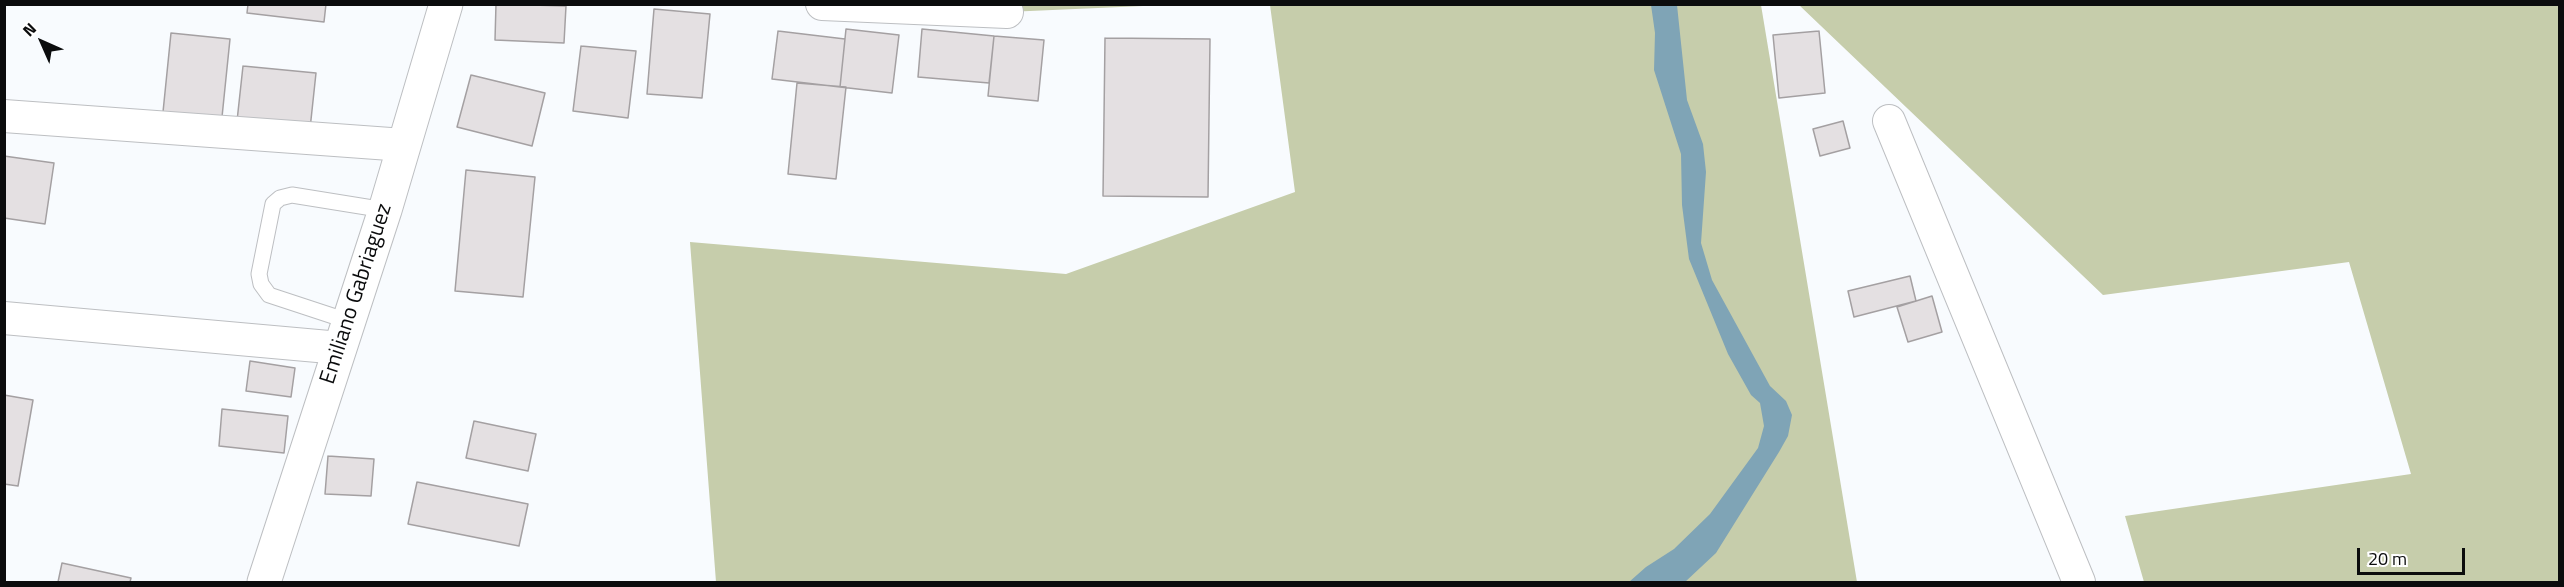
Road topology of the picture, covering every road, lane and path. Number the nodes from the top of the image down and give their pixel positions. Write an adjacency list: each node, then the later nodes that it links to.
1 (446, 4): 6 (main road, Emiliano Gabriaguez)
2 (822, 4): 3 (street)
3 (1007, 12)
4 (4, 117): 6 (street)
5 (1889, 121): 11 (street)
6 (404, 145): 7 (main road, Emiliano Gabriaguez)
7 (385, 210): 9 (main road, Emiliano Gabriaguez); 9 (lane)
8 (4, 318): 9 (street)
9 (344, 334): 10 (main road, Emiliano Gabriaguez)
10 (264, 582)
11 (2079, 582)

